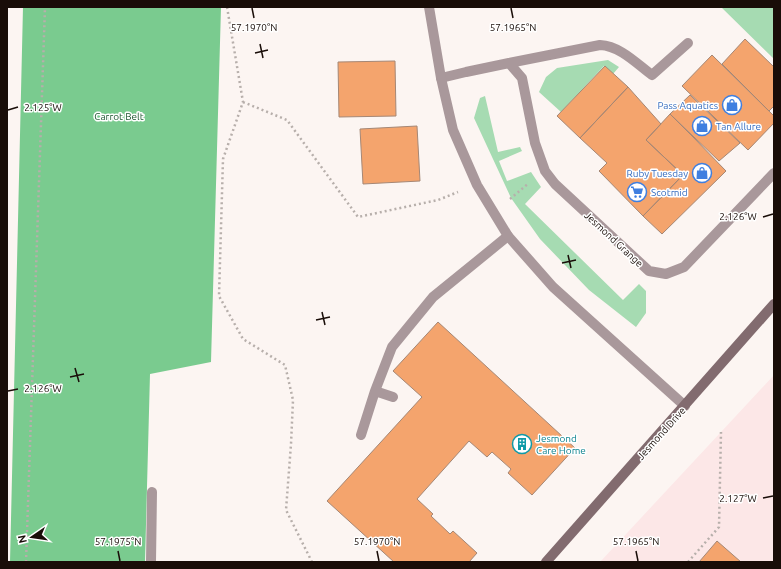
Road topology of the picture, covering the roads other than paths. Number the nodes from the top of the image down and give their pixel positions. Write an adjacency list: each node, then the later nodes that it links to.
1 (430, 7): 4 (street)
2 (688, 43): 3 (street)
3 (508, 63): 4 (street); 5 (street, Jesmond Grange)
4 (441, 78): 6 (street)
5 (774, 173)
6 (508, 236): 8 (street); 10 (street)
7 (774, 304): 10 (street, Jesmond Drive)
8 (375, 391): 9 (street); 11 (street)
9 (393, 397)
10 (686, 406): 14 (street, Jesmond Drive)
11 (361, 435)
12 (152, 492): 13 (street)
13 (151, 562)
14 (546, 562)

